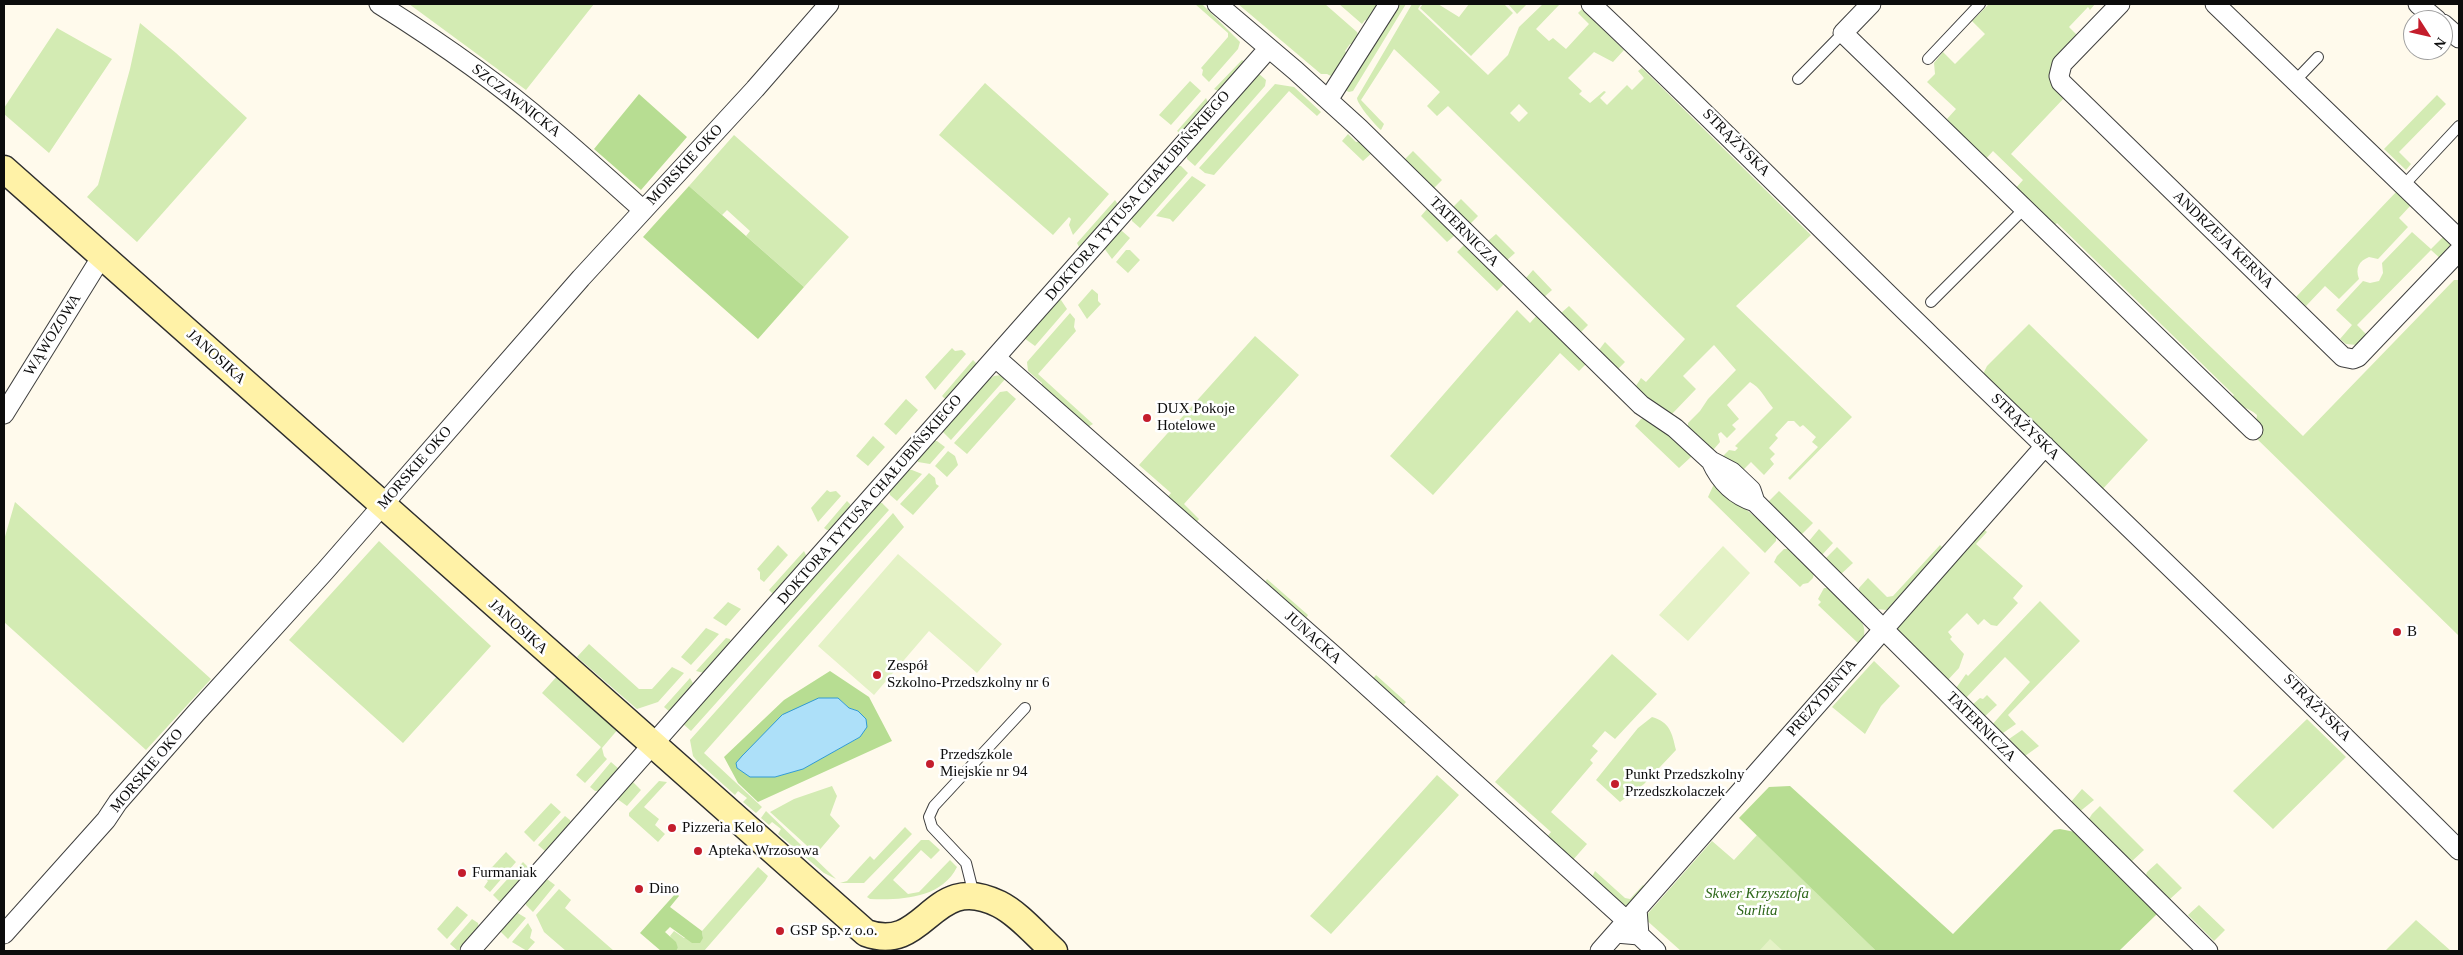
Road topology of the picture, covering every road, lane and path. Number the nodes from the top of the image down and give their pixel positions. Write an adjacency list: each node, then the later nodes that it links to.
1 (379, 4): 21 (street, SZCZAWNICKA)
2 (829, 4): 21 (street, MORSKIE OKO)
3 (1217, 4): 11 (street, TATERNICZA)
4 (1389, 4): 16 (street)
5 (1591, 4): 29 (street, STRĄŻYSKA)
6 (1871, 4): 10 (street)
7 (1980, 4): 13 (lane)
8 (2120, 4): 23 (street, ANDRZEJA KERNA)
9 (2215, 4): 15 (street)
10 (1844, 33): 14 (lane); 20 (street)
11 (1269, 48): 16 (street, TATERNICZA); 26 (street, DOKTORA TYTUSA CHAŁUBIŃSKIEGO)
12 (2318, 57): 15 (lane)
13 (1928, 59)
14 (1798, 79)
15 (2296, 80): 19 (street)
16 (1328, 100): 31 (street, TATERNICZA)
17 (2459, 126): 19 (lane)
18 (4, 169): 24 (street, JANOSIKA)
19 (2404, 185): 22 (street)
20 (2025, 208): 25 (lane); 28 (street)
21 (643, 210): 30 (street, MORSKIE OKO)
22 (2459, 239)
23 (2459, 251)
24 (102, 256): 27 (street, WĄWOZOWA); 30 (street, JANOSIKA)
25 (1931, 302)
26 (996, 358): 33 (street, DOKTORA TYTUSA CHAŁUBIŃSKIEGO); 36 (street, JUNACKA)
27 (4, 414)
28 (2253, 430)
29 (2045, 446): 31 (street, PREZYDENTA); 34 (street, STRĄŻYSKA)
30 (382, 505): 33 (street, JANOSIKA); 37 (street, MORSKIE OKO)
31 (1882, 630): 36 (street, PREZYDENTA); 44 (street, TATERNICZA)
32 (1025, 708): 35 (lane)
33 (653, 746): 39 (street, JANOSIKA); 40 (street, DOKTORA TYTUSA CHAŁUBIŃSKIEGO)
34 (2459, 850)
35 (974, 898): 39 (street, JANOSIKA); 41 (street, JANOSIKA)
36 (1627, 921): 38 (street); 38 (street); 42 (street, PREZYDENTA)
37 (4, 934)
38 (1639, 935): 43 (street)
39 (897, 948)
40 (470, 951)
41 (1054, 951)
42 (1600, 951)
43 (1656, 951)
44 (2208, 951)

